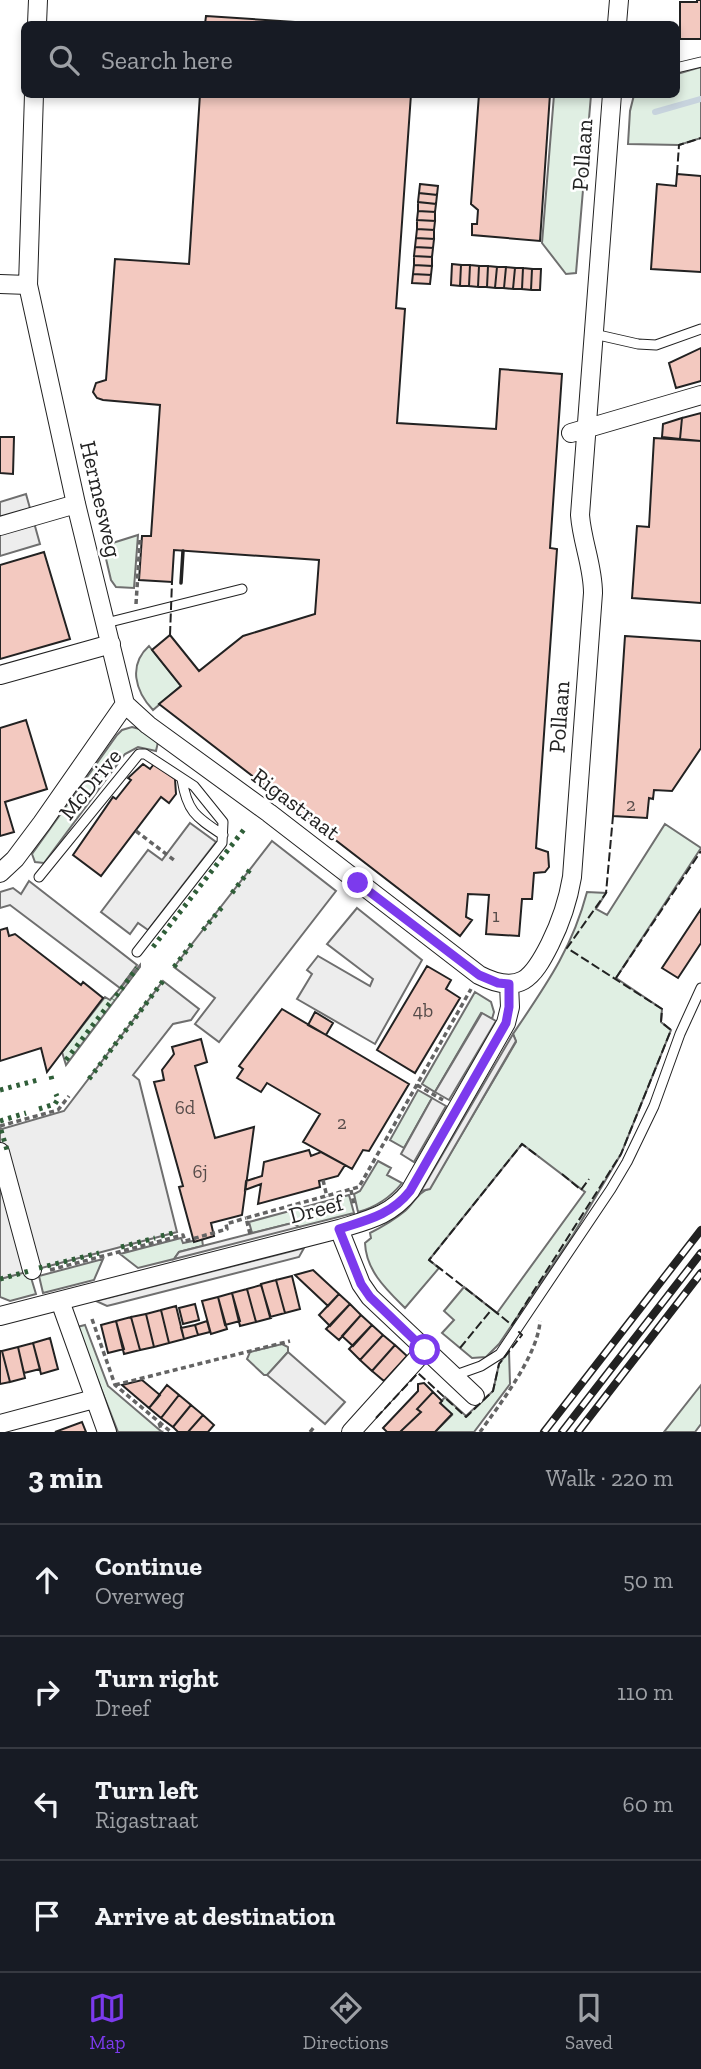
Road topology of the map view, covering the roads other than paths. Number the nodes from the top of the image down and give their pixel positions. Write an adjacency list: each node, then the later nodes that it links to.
1 (37, 0): 3 (street)
2 (619, 0): 4 (street)
3 (37, 21)
4 (617, 21)
5 (701, 62): 6 (lane)
6 (680, 67)
7 (34, 98): 10 (street, Hermesweg)
8 (611, 98): 12 (street, Pollaan)
9 (0, 284): 10 (street)
10 (28, 285): 15 (street, Hermesweg)
11 (701, 329): 12 (lane)
12 (594, 334): 14 (street, Pollaan)
13 (701, 395): 14 (street)
14 (579, 431): 27 (street, Pollaan)
15 (76, 504): 16 (street); 18 (street, Hermesweg)
16 (0, 526)
17 (242, 589): 18 (lane)
18 (106, 623): 19 (street, Hermesweg)
19 (111, 644): 20 (street); 21 (street, Hermesweg)
20 (0, 675)
21 (125, 704): 24 (street); 27 (street, Rigastraat)
22 (182, 779): 23 (lane, McDrive); 23 (lane); 25 (lane, McDrive)
23 (223, 835): 26 (lane)
24 (0, 873)
25 (39, 877)
26 (137, 952)
27 (509, 984): 30 (street, Dreef)
28 (701, 988): 35 (lane)
29 (0, 1152): 31 (street)
30 (339, 1229): 32 (street, Dreef); 34 (street)
31 (39, 1271)
32 (60, 1301): 33 (street, Dreef); 37 (street)
33 (0, 1316)
34 (425, 1350): 35 (street); 40 (street)
35 (453, 1376): 36 (street)
36 (475, 1396)
37 (94, 1399): 38 (street); 39 (street)
38 (0, 1424)
39 (107, 1432)
40 (351, 1432)

